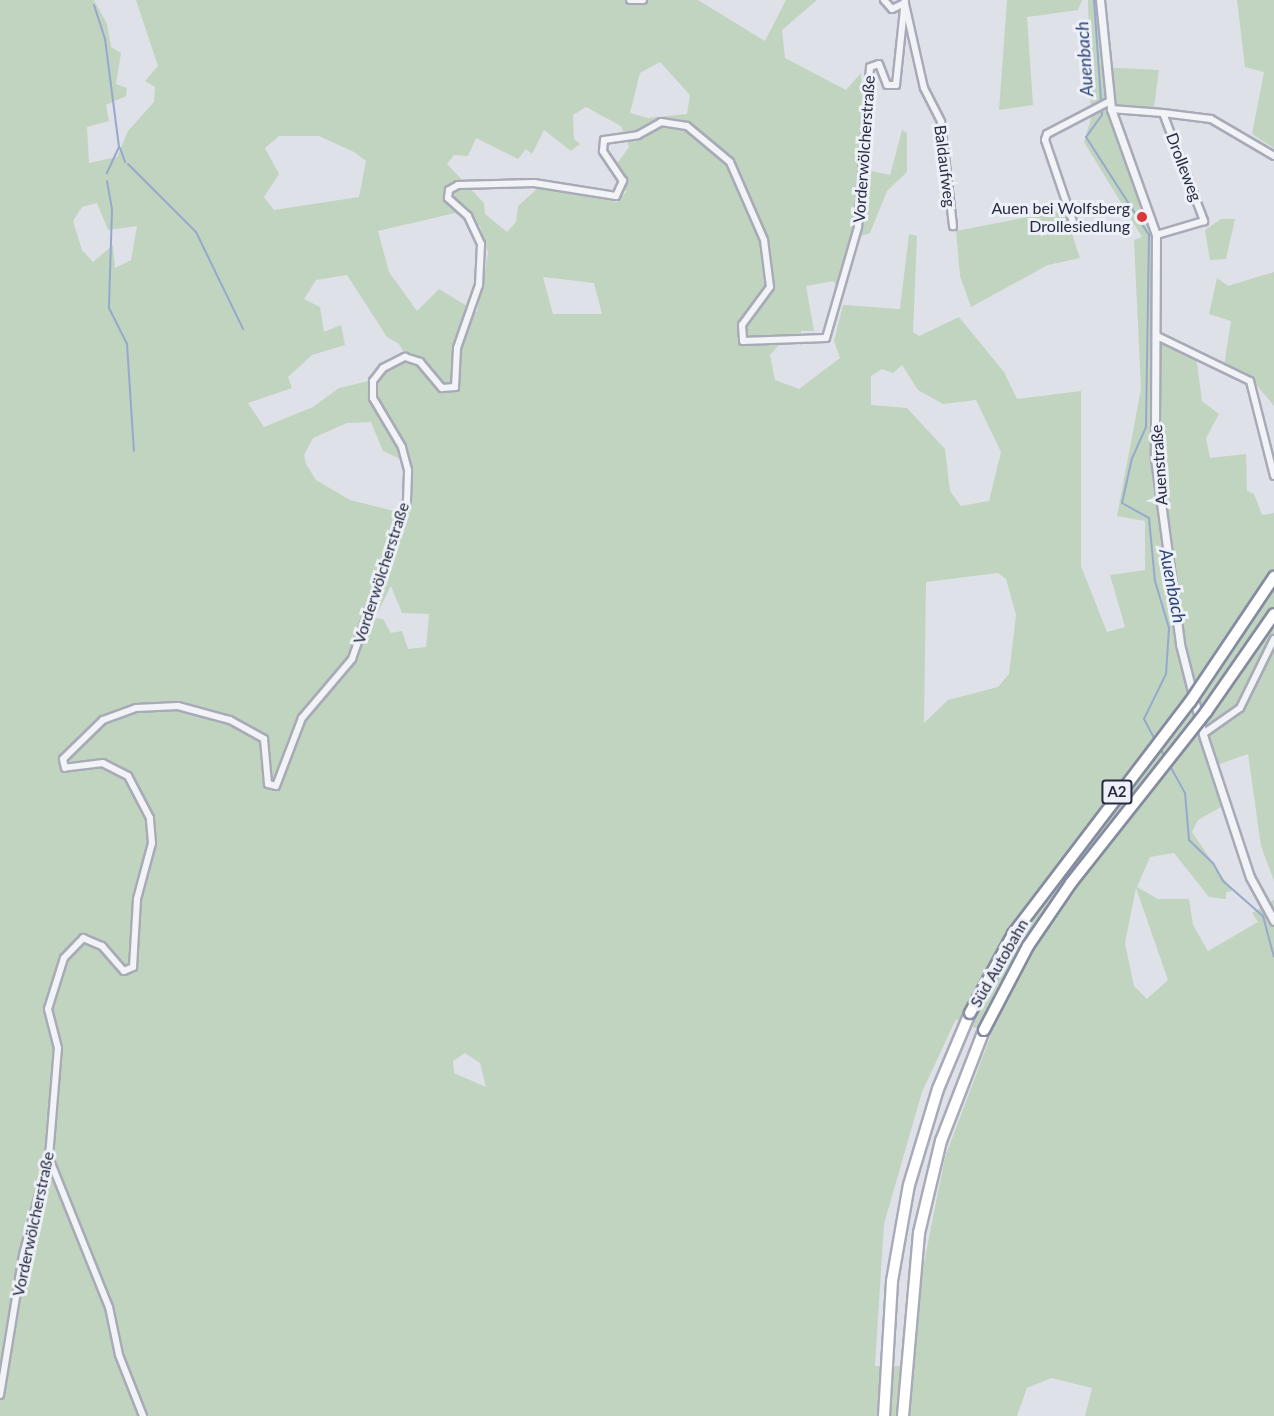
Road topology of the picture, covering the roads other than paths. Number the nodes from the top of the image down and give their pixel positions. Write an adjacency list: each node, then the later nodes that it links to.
1 (630, 0): 2 (street)
2 (642, 0)
3 (884, 0): 5 (street)
4 (1100, 0): 6 (street, Auenstraße)
5 (905, 2): 10 (street, Baldaufweg); 19 (street, Vorderwölcherstraße)
6 (1106, 105): 7 (street, Drolleweg); 9 (street); 11 (street, Auenstraße)
7 (1163, 113): 8 (street); 11 (street, Drolleweg)
8 (1274, 156)
9 (1074, 225)
10 (953, 226)
11 (1156, 235): 12 (street, Auenstraße)
12 (1157, 336): 13 (street); 17 (street, Auenstraße)
13 (1274, 476)
14 (1274, 577): 22 (highway, Süd Autobahn / A2, bridge)
15 (1274, 614): 23 (highway, Süd Autobahn / A2, bridge)
16 (1274, 639): 17 (street)
17 (1203, 734): 18 (street, Auenstraße)
18 (1274, 921)
19 (49, 1157): 20 (street, Vorderwölcherstraße); 21 (street)
20 (0, 1395)
21 (143, 1416)
22 (884, 1416)
23 (903, 1416)

